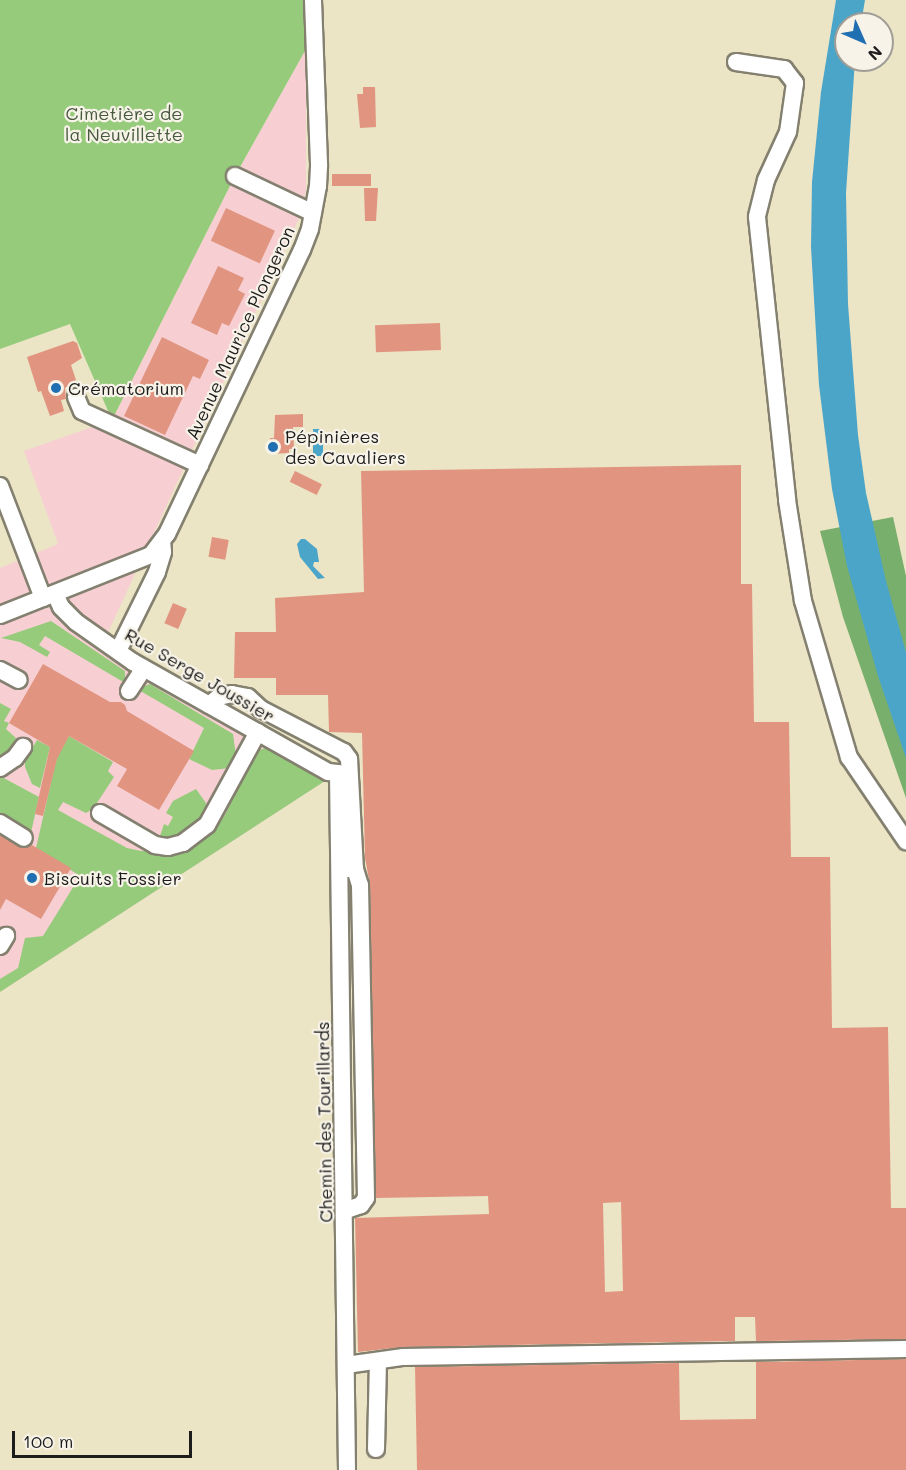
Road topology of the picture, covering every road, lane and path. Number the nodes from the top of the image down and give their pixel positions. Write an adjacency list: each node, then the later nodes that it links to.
1 (313, 0): 4 (street, Avenue Maurice Plongeron)
2 (736, 62): 24 (street)
3 (235, 176): 4 (street)
4 (314, 213): 6 (street, Avenue Maurice Plongeron)
5 (76, 397): 6 (street, Avenue Maurice Plongeron)
6 (200, 465): 8 (street, Avenue Maurice Plongeron)
7 (0, 486): 9 (street, Rue Serge Joussier)
8 (162, 540): 9 (street, Avenue Maurice Plongeron); 11 (street)
9 (49, 596): 10 (street); 11 (street, Rue Serge Joussier)
10 (0, 615)
11 (118, 651): 12 (street, Rue Serge Joussier)
12 (144, 668): 15 (street); 16 (street, Rue Serge Joussier)
13 (0, 670): 14 (street)
14 (19, 680)
15 (129, 691)
16 (209, 705): 17 (street, Rue Serge Joussier); 25 (street)
17 (258, 732): 20 (street, Rue Serge Joussier); 21 (street)
18 (22, 747): 19 (street)
19 (0, 768)
20 (338, 773): 25 (street, Chemin des Tourillards)
21 (100, 813)
22 (0, 823): 23 (street)
23 (24, 838)
24 (906, 842)
25 (347, 869): 28 (street, Chemin des Tourillards)
26 (906, 1349): 27 (street)
27 (378, 1362): 28 (street); 29 (street)
28 (346, 1365): 30 (street, Chemin des Tourillards)
29 (376, 1449)
30 (348, 1470)

